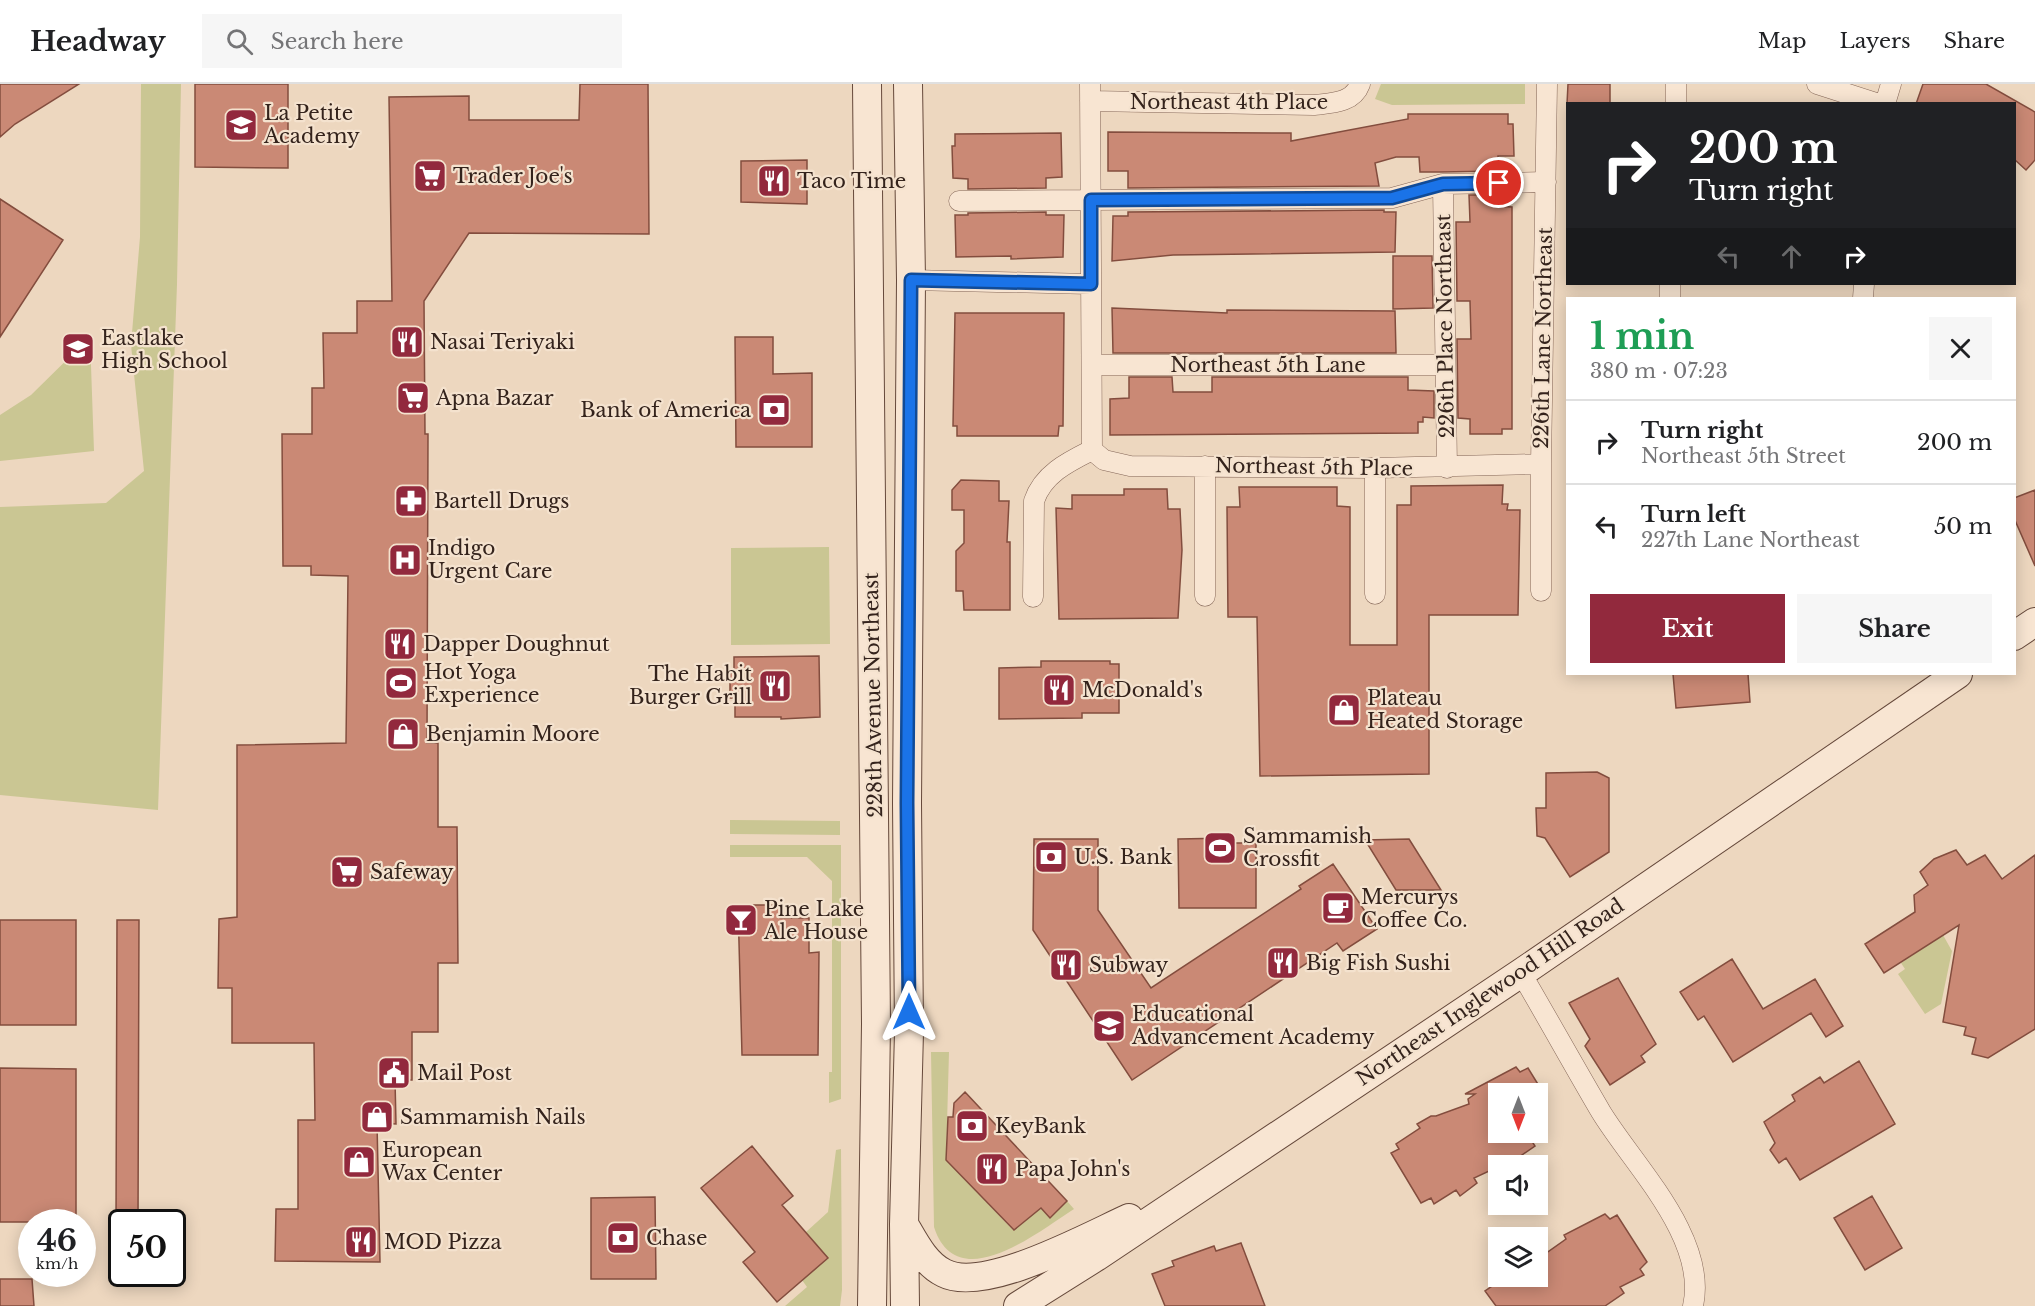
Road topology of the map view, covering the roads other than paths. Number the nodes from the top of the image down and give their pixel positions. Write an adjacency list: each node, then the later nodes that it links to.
1 (867, 84): 18 (main road, 228th Avenue Northeast)
2 (908, 84): 16 (main road, 228th Avenue Northeast)
3 (1360, 84): 8 (street, Northeast 4th Place)
4 (1547, 84): 12 (street, 226th Lane Northeast)
5 (1676, 84): 9 (street)
6 (1817, 84): 10 (street)
7 (1891, 84): 11 (street)
8 (1090, 93): 14 (street)
9 (1676, 102)
10 (1873, 102)
11 (1886, 102)
12 (1546, 182): 13 (street); 23 (street, 226th Lane Northeast)
13 (1443, 184): 14 (street); 20 (street, 226th Place Northeast)
14 (1091, 200): 15 (street); 17 (street)
15 (959, 201)
16 (911, 280): 17 (street); 21 (main road, 228th Avenue Northeast)
17 (1091, 284): 19 (street)
18 (869, 290): 21 (main road); 34 (main road, 228th Avenue Northeast)
19 (1092, 365): 20 (street, Northeast 5th Lane); 22 (street)
20 (1444, 365): 26 (street, 226th Place Northeast)
21 (909, 416): 36 (main road, 228th Avenue Northeast)
22 (1092, 450): 24 (street, Northeast 5th Place); 30 (street)
23 (1541, 464): 26 (street, Northeast 5th Place); 27 (street, 226th Lane Northeast)
24 (1205, 466): 25 (street, Northeast 5th Place); 29 (street)
25 (1375, 468): 26 (street, Northeast 5th Place); 28 (street)
26 (1447, 468)
27 (1541, 591)
28 (1375, 594)
29 (1205, 596)
30 (1033, 597)
31 (2035, 622): 32 (main road)
32 (2016, 635)
33 (1943, 678): 38 (main road, Northeast Inglewood Hill Road)
34 (873, 684): 35 (main road, 228th Avenue Northeast); 36 (main road)
35 (874, 799): 37 (main road); 41 (main road, 228th Avenue Northeast)
36 (907, 803): 37 (main road, 228th Avenue Northeast)
37 (909, 972): 40 (main road, 228th Avenue Northeast)
38 (1521, 973): 39 (main road, Northeast Inglewood Hill Road); 44 (street)
39 (1207, 1182): 40 (main road); 43 (main road, Northeast Inglewood Hill Road)
40 (904, 1224): 42 (main road, 228th Avenue Northeast)
41 (872, 1306)
42 (905, 1306)
43 (1018, 1306)
44 (1693, 1306)

